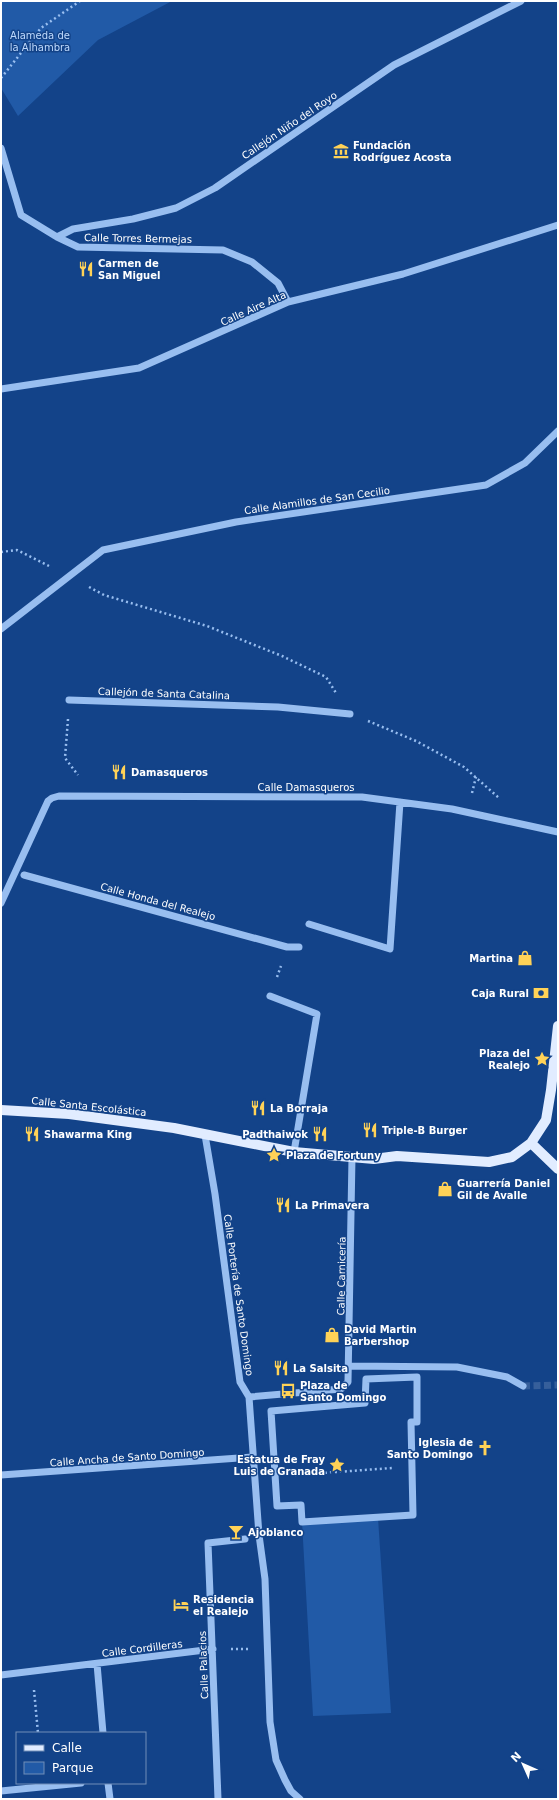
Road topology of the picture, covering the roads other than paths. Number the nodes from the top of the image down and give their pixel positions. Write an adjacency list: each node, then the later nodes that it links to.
1 (521, 1): 4 (street, Callejón Niño del Royo)
2 (1, 148): 4 (street, Calle Torres Bermejas)
3 (558, 225): 5 (street, Calle Aire Alta)
4 (57, 237): 5 (street, Calle Torres Bermejas)
5 (288, 302): 6 (street, Calle Aire Alta)
6 (1, 389)
7 (558, 431): 8 (street, Calle Alamillos de San Cecilio)
8 (1, 629)
9 (69, 700): 10 (street, Callejón de Santa Catalina)
10 (350, 714)
11 (400, 802): 12 (street, Calle Damasqueros); 14 (street, Calle Damasqueros); 15 (street)
12 (558, 832)
13 (24, 875): 16 (street, Calle Honda del Realejo)
14 (1, 903)
15 (309, 924)
16 (299, 947)
17 (270, 996): 22 (street)
18 (558, 1026): 21 (main road)
19 (1, 1110): 20 (main road, Calle Santa Escolástica)
20 (205, 1135): 22 (main road); 27 (street, Calle Portería de Santo Domingo)
21 (531, 1143): 23 (main road); 24 (main road)
22 (294, 1152): 23 (main road)
23 (352, 1157): 25 (street, Calle Carnicería)
24 (558, 1169)
25 (349, 1366): 26 (street); 27 (street)
26 (523, 1386)
27 (249, 1397): 28 (street)
28 (253, 1457): 29 (street, Calle Ancha de Santo Domingo); 41 (street)
29 (1, 1475)
30 (275, 1477): 30 (street)
31 (245, 1539): 32 (street, Calle Palacios)
32 (213, 1649): 33 (street, Calle Cordilleras); 40 (street, Calle Palacios)
33 (97, 1664): 34 (street, Calle Cordilleras); 35 (street)
34 (1, 1675)
35 (103, 1732)
36 (72, 1784): 38 (street)
37 (108, 1784): 39 (street)
38 (1, 1791)
39 (110, 1799)
40 (218, 1799)
41 (300, 1799)

